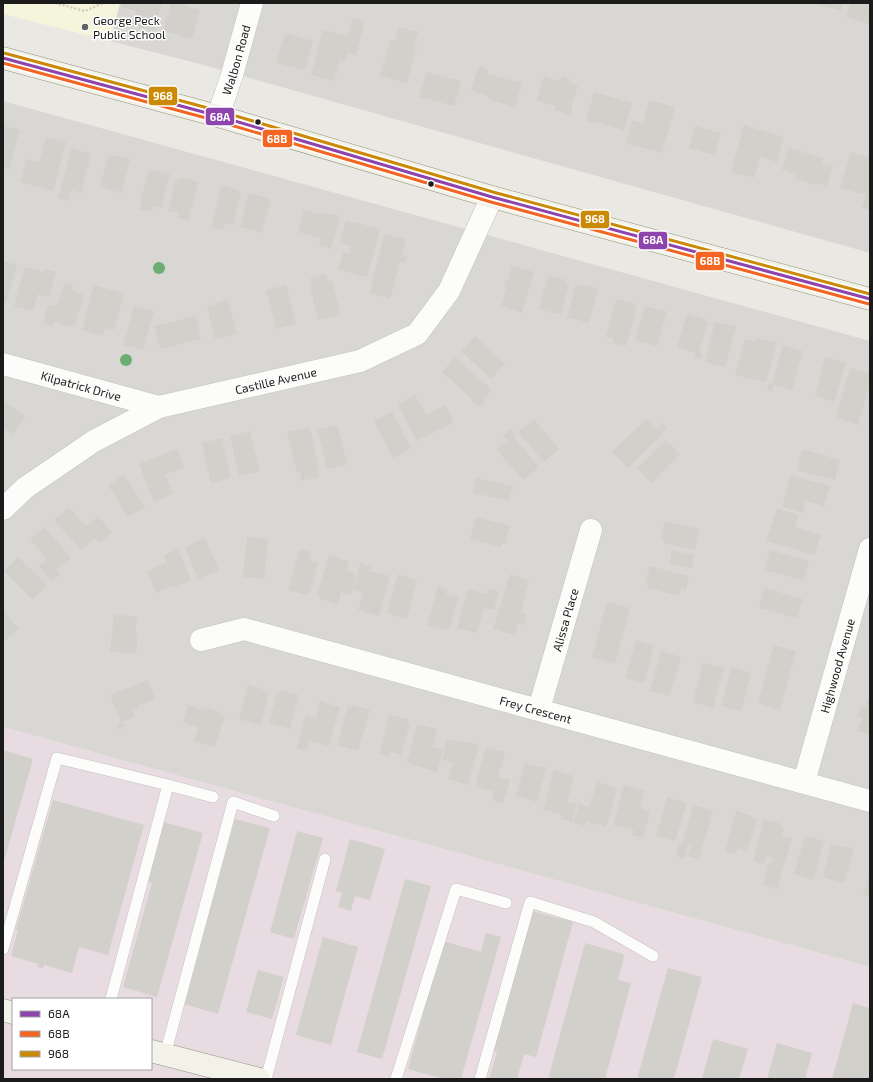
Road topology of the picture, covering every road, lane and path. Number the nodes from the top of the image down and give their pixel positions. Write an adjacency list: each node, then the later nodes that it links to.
1 (55, 3): 2 (path)
2 (103, 3)
3 (252, 3): 5 (street, Walbon Road)
4 (3, 58): 5 (main road)
5 (218, 116): 6 (main road)
6 (492, 196): 7 (main road); 9 (street, Castille Avenue)
7 (870, 299)
8 (3, 364): 9 (street, Kilpatrick Drive)
9 (159, 407): 10 (street, Castille Avenue)
10 (3, 509)
11 (591, 530): 14 (street, Alissa Place)
12 (870, 549): 15 (street, Highwood Avenue)
13 (201, 640): 14 (street, Frey Crescent)
14 (539, 710): 15 (street, Frey Crescent)
15 (804, 782): 18 (street, Frey Crescent)
16 (168, 785): 17 (lane); 22 (lane); 24 (lane)
17 (213, 797)
18 (870, 801)
19 (274, 816): 25 (lane)
20 (325, 859): 27 (lane)
21 (506, 903): 28 (lane)
22 (3, 949)
23 (653, 956): 29 (lane)
24 (111, 998)
25 (158, 1053): 26 (main road)
26 (260, 1079)
27 (266, 1079)
28 (396, 1079)
29 (480, 1079)

